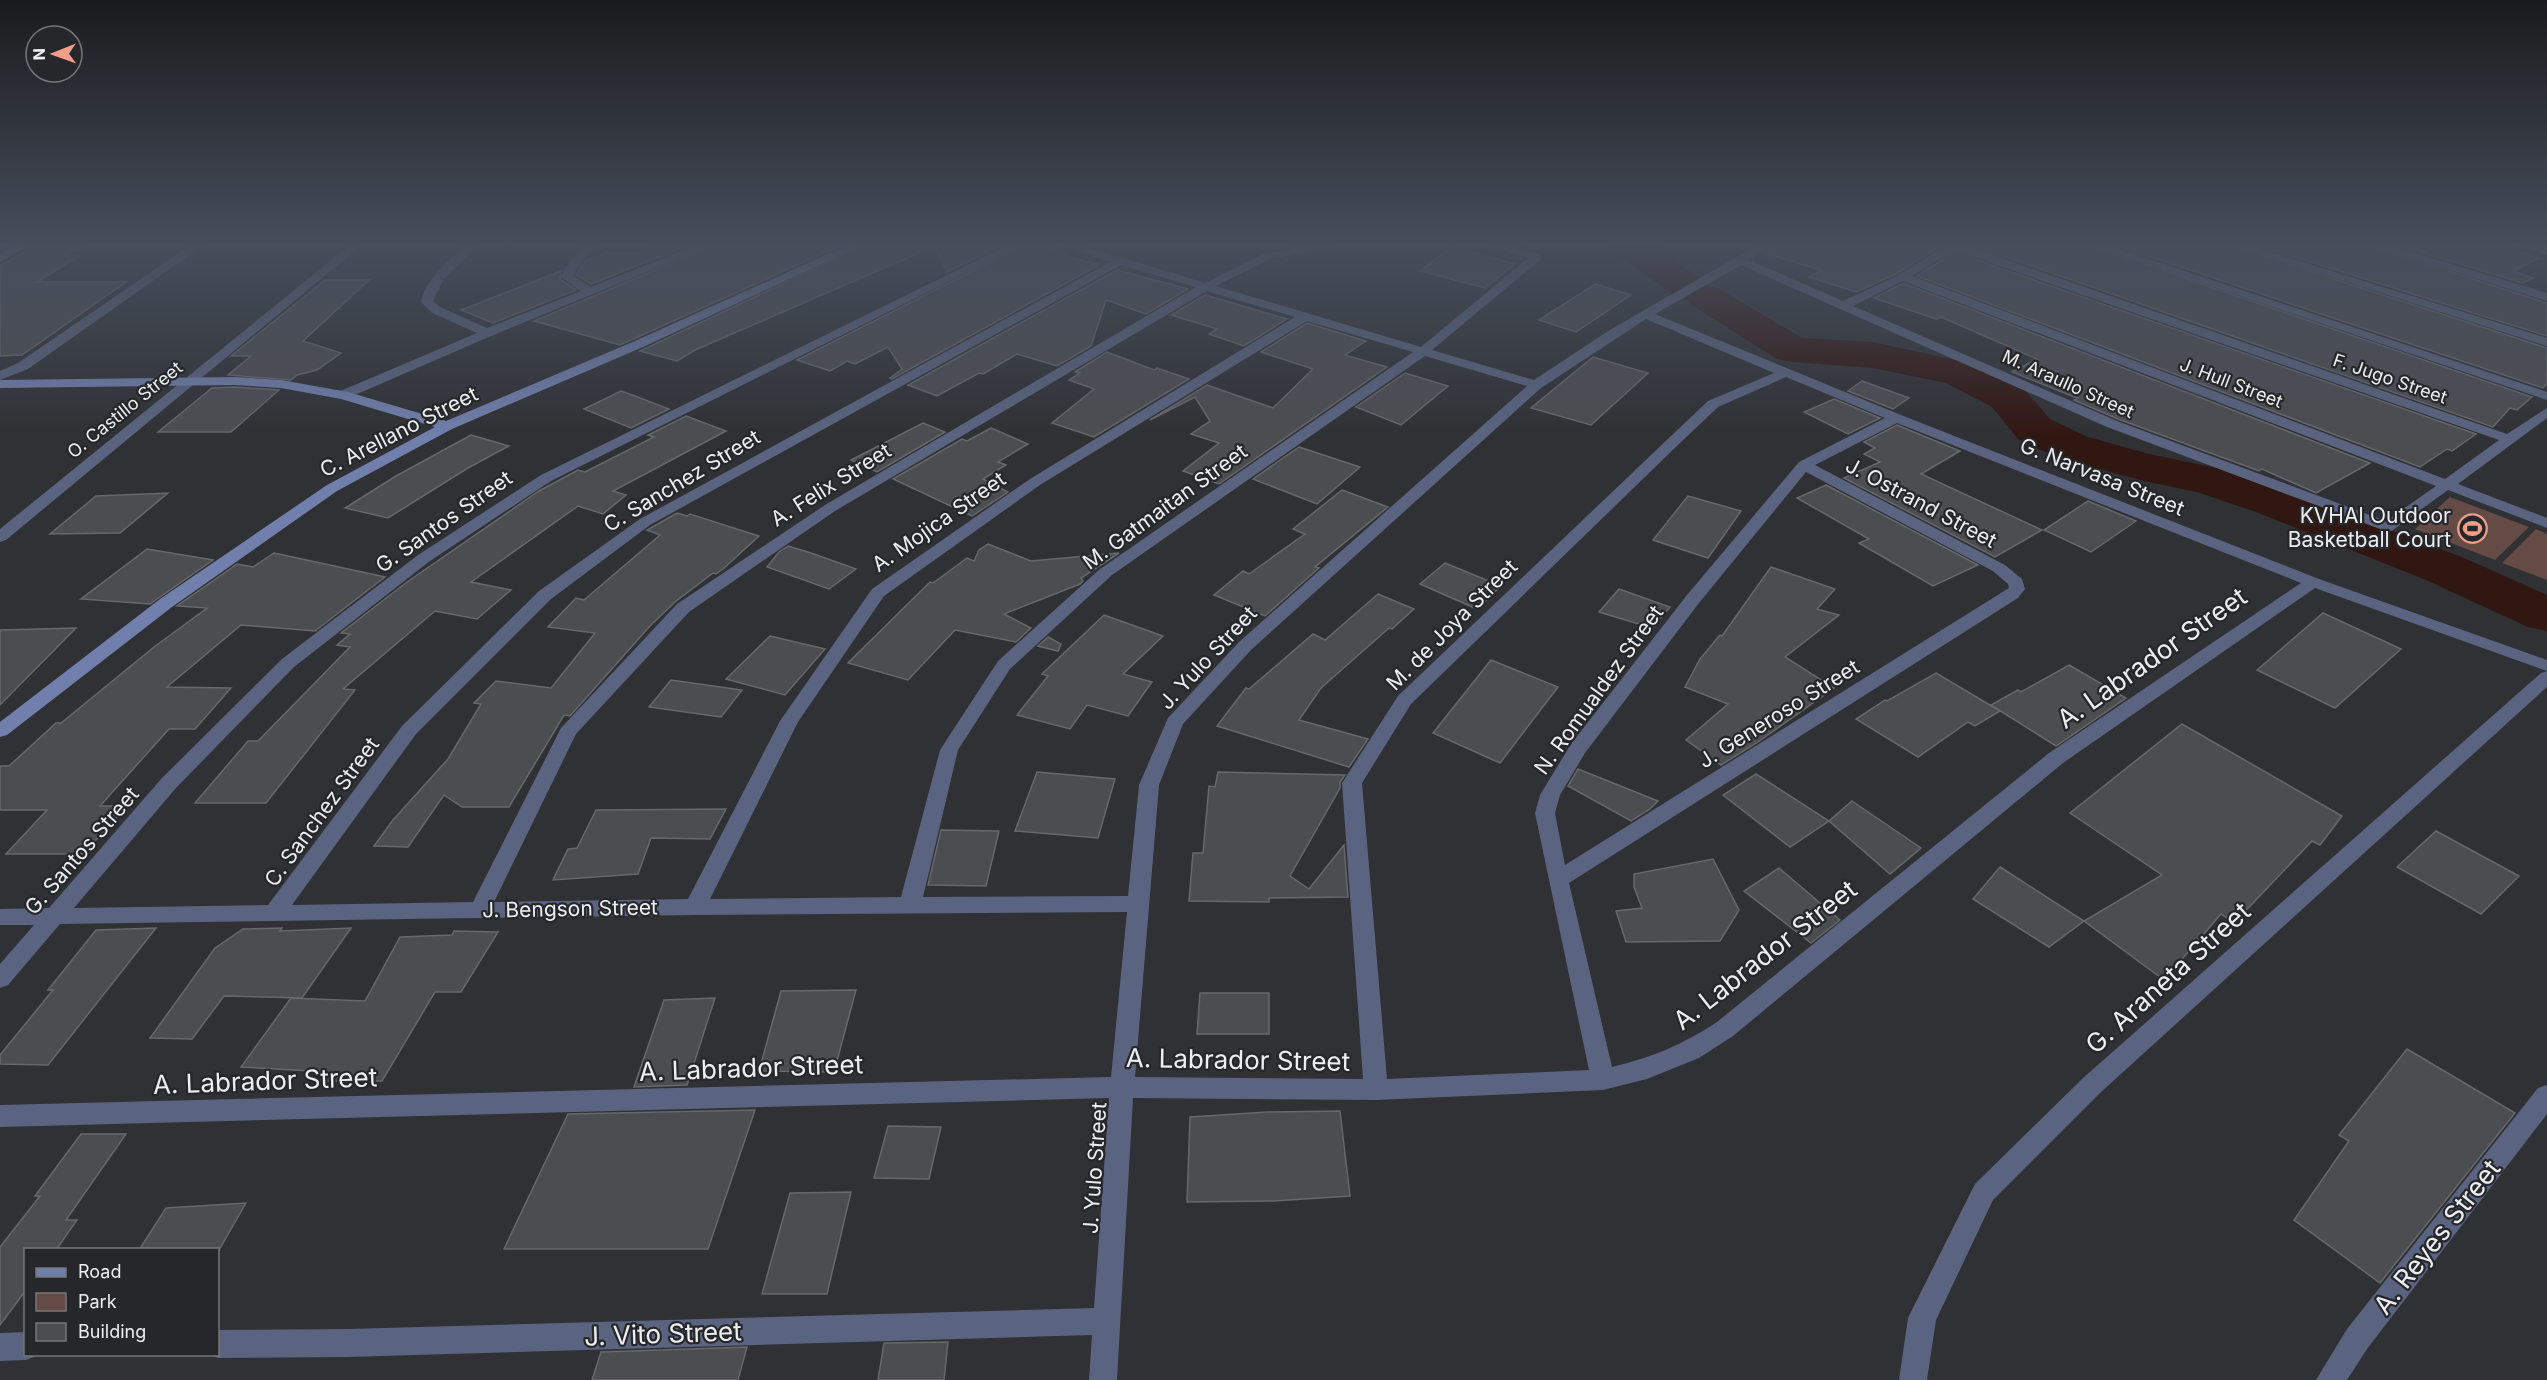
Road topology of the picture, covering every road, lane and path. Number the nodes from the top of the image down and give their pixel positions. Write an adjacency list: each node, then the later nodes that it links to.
1 (107, 308): 23 (street)
2 (278, 308): 24 (street, O. Castillo Street)
3 (434, 308): 19 (street)
4 (549, 308): 19 (street)
5 (718, 308): 31 (street, C. Arellano Street)
6 (889, 308): 48 (street, G. Santos Street)
7 (1033, 308): 47 (street, C. Sanchez Street)
8 (1169, 308): 46 (street, A. Felix Street)
9 (1281, 308): 18 (street)
10 (1475, 308): 21 (street, M. Gatmaitan Street)
11 (1657, 308): 17 (street, J. Yulo Street)
12 (1853, 308): 34 (street, M. Araullo Street)
13 (1987, 308): 34 (street, J. Hull Street)
14 (2136, 308): 32 (street, F. Jugo Street)
15 (2285, 308): 28 (street)
16 (2439, 308): 20 (street)
17 (1646, 315): 22 (street, G. Narvasa Street); 26 (street, J. Yulo Street)
18 (1306, 316): 21 (street); 45 (street, A. Mojica Street)
19 (487, 333): 27 (street)
20 (2547, 342)
21 (1422, 352): 26 (street); 44 (street, M. Gatmaitan Street)
22 (1787, 372): 30 (street, G. Narvasa Street); 53 (street, M. de Joya Street)
23 (0, 376)
24 (188, 382): 25 (street); 27 (street); 36 (street, O. Castillo Street)
25 (0, 384)
26 (1536, 385): 43 (street, J. Yulo Street)
27 (343, 395): 31 (street)
28 (2547, 396)
29 (2547, 412): 32 (street)
30 (1896, 418): 33 (street, N. Romualdez Street); 38 (street, G. Narvasa Street)
31 (447, 426): 41 (street, C. Arellano Street)
32 (2508, 439): 34 (street)
33 (1804, 465): 37 (street, J. Ostrand Street); 42 (street, N. Romualdez Street)
34 (2446, 485): 35 (street, J. Hull Street)
35 (2547, 523)
36 (0, 537)
37 (2016, 582): 42 (street, J. Generoso Street)
38 (2313, 582): 39 (street, G. Narvasa Street); 51 (street, A. Labrador Street)
39 (2547, 666)
40 (2547, 677): 61 (street, G. Araneta Street)
41 (0, 731)
42 (1558, 880): 51 (street, N. Romualdez Street)
43 (1140, 904): 44 (street, J. Bengson Street); 52 (street, J. Yulo Street)
44 (910, 905): 45 (street, J. Bengson Street)
45 (695, 907): 46 (street, J. Bengson Street)
46 (479, 911): 47 (street, J. Bengson Street)
47 (273, 914): 48 (street, J. Bengson Street)
48 (53, 916): 49 (street, J. Bengson Street); 50 (street, G. Santos Street)
49 (0, 917)
50 (0, 979)
51 (1603, 1080): 53 (street, A. Labrador Street)
52 (1122, 1087): 53 (street, A. Labrador Street); 55 (street, A. Labrador Street); 56 (street, J. Yulo Street)
53 (1376, 1090)
54 (2547, 1095): 62 (street, A. Reyes Street)
55 (0, 1116)
56 (1108, 1322): 57 (street, J. Vito Street); 60 (street, J. Yulo Street)
57 (219, 1344)
58 (24, 1346): 59 (street)
59 (0, 1347)
60 (1103, 1380)
61 (1912, 1380)
62 (2330, 1380)

